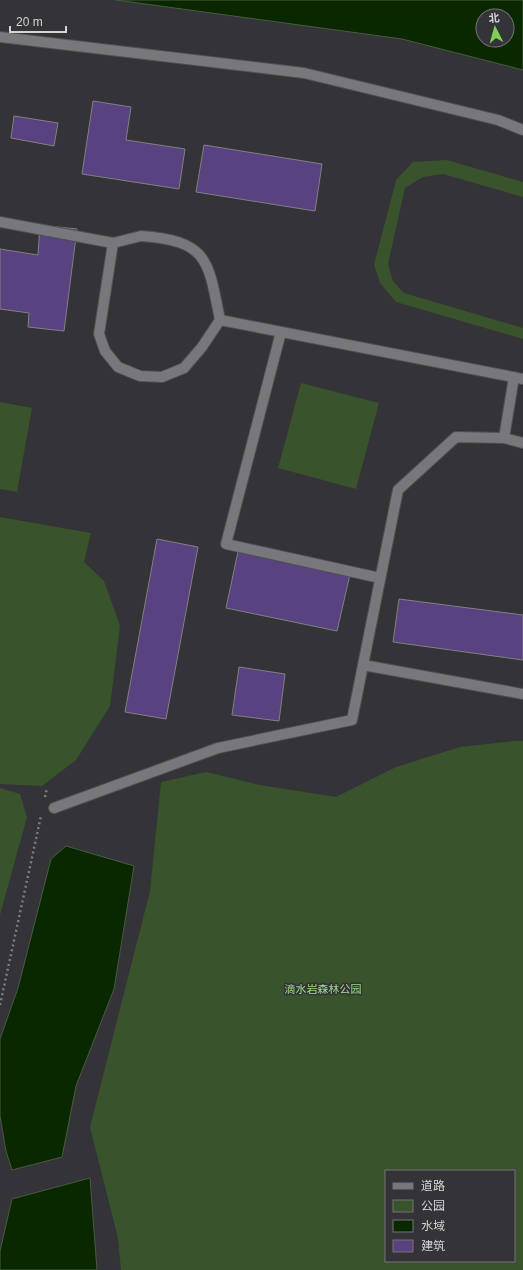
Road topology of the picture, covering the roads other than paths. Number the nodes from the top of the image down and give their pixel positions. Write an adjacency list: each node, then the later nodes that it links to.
1 (0, 37): 2 (street)
2 (523, 130)
3 (0, 222): 4 (street)
4 (113, 243): 5 (street); 5 (street)
5 (220, 320): 6 (street)
6 (281, 332): 7 (street); 10 (street)
7 (518, 378): 8 (street)
8 (504, 438): 9 (street); 10 (street)
9 (523, 444)
10 (380, 578): 11 (street)
11 (363, 665): 12 (street); 13 (street)
12 (523, 694)
13 (54, 808)

